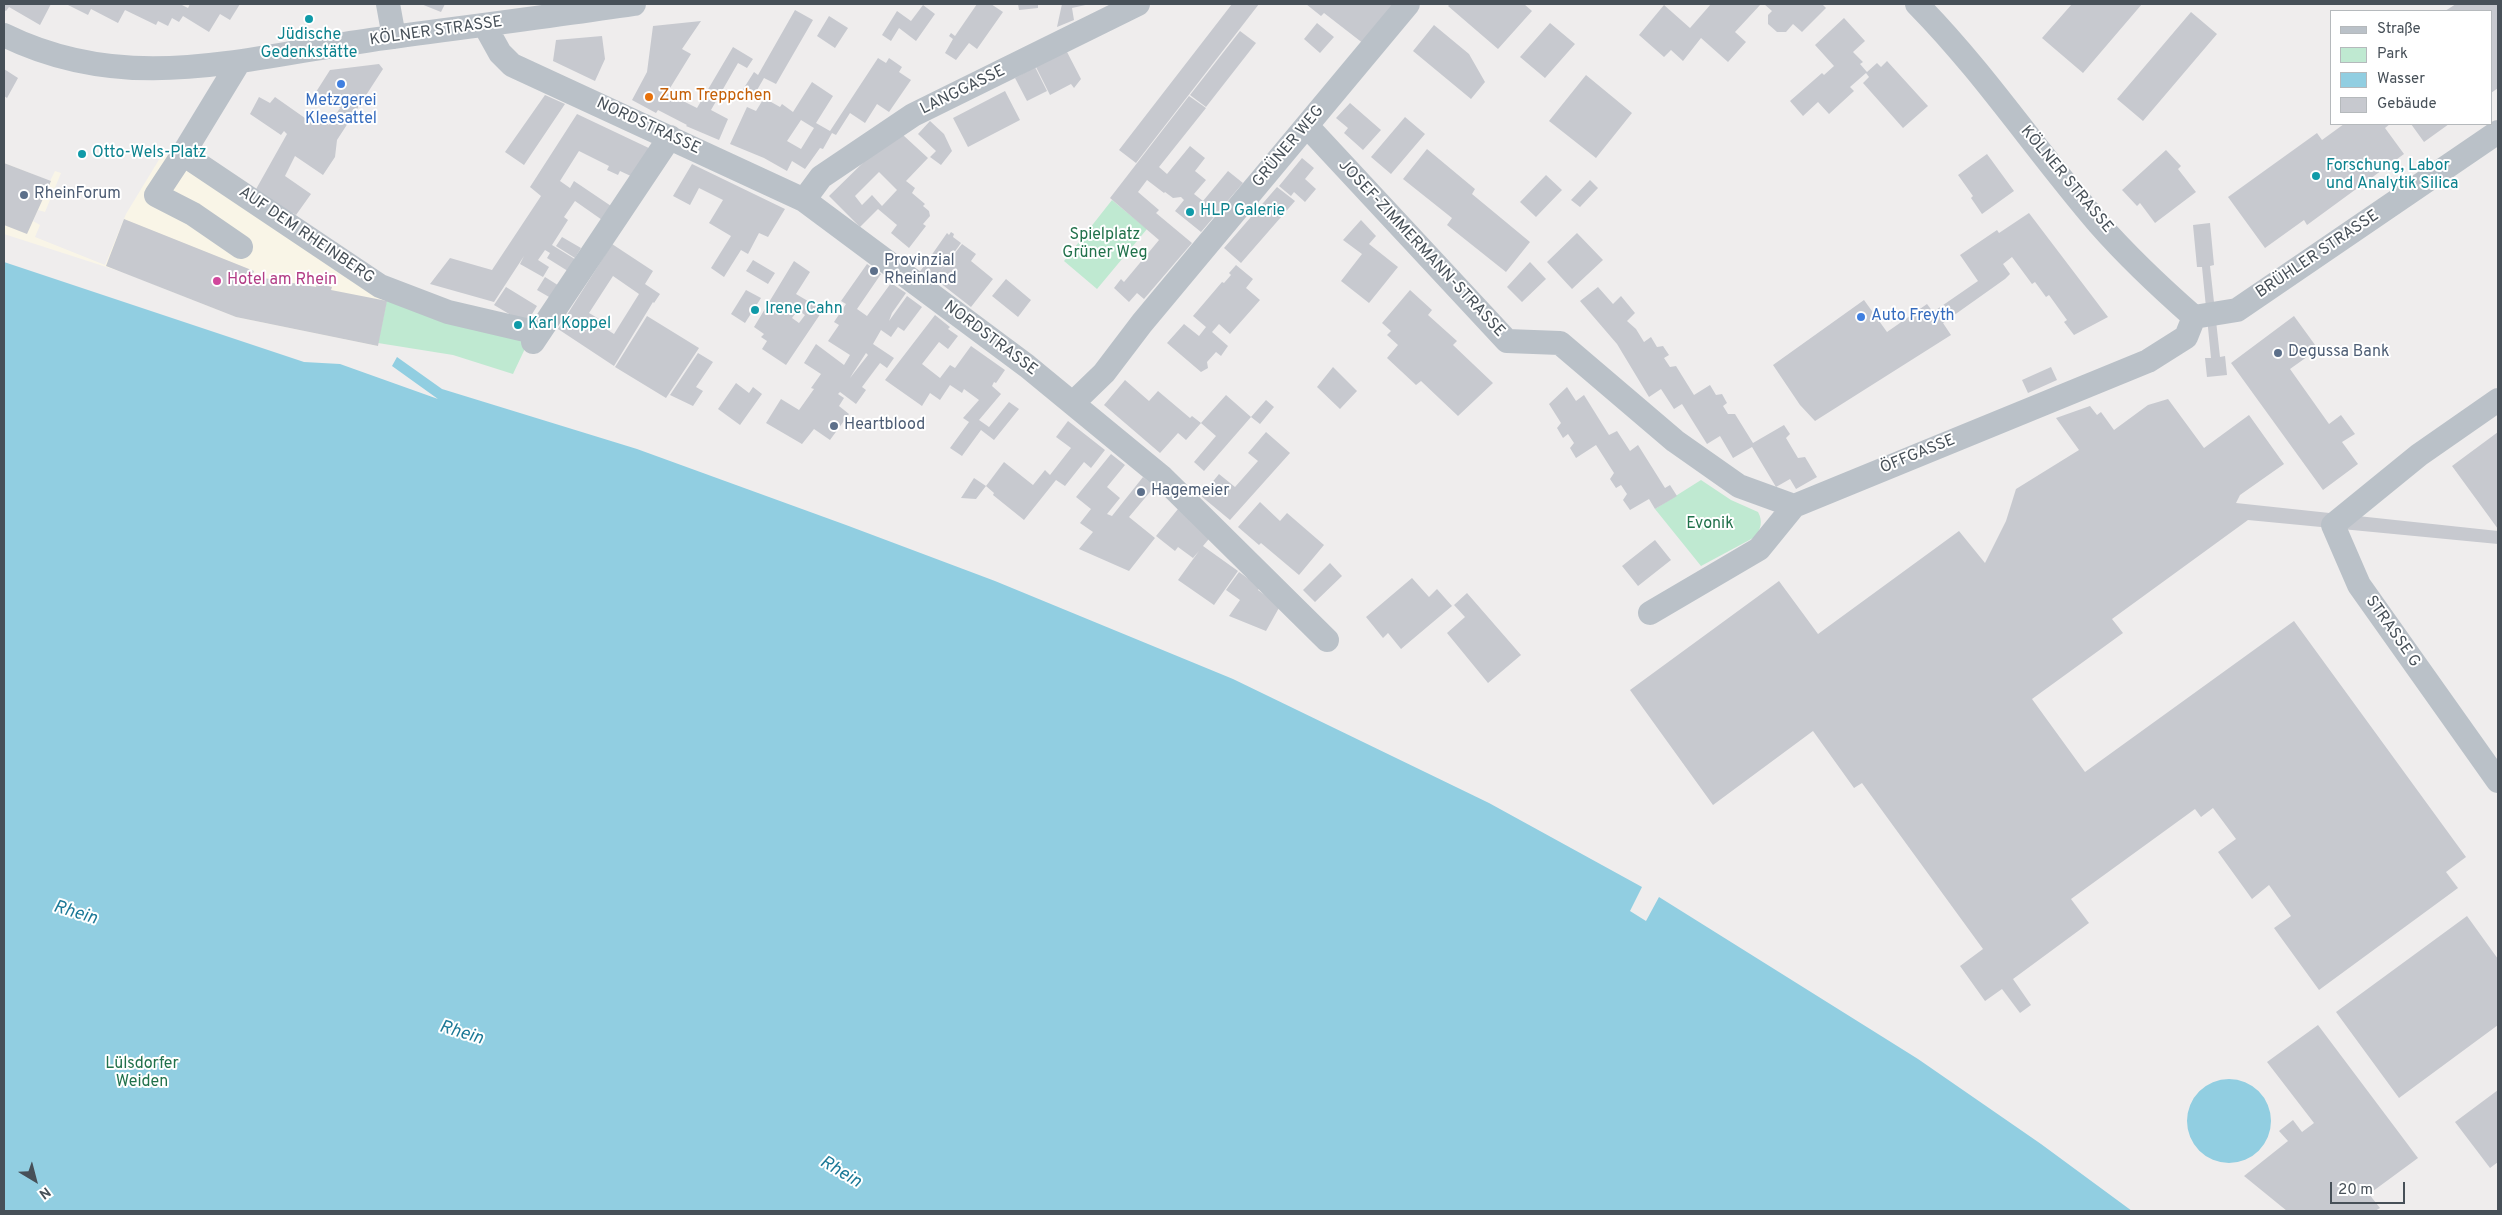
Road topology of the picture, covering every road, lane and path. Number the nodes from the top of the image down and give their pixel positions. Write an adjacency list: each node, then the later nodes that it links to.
1 (388, 4): 8 (street)
2 (634, 4): 6 (street, KÖLNER STRASSE)
3 (1138, 4): 14 (street, LANGGASSE)
4 (1408, 4): 10 (street, GRÜNER WEG)
5 (1917, 4): 16 (street, KÖLNER STRASSE)
6 (485, 26): 8 (street, KÖLNER STRASSE); 12 (street, NORDSTRASSE)
7 (4, 35): 9 (street, KÖLNER STRASSE)
8 (394, 37): 9 (street, KÖLNER STRASSE)
9 (239, 62): 13 (street)
10 (1307, 126): 18 (street, GRÜNER WEG); 19 (street, JOSEF-ZIMMERMANN-STRASSE)
11 (2498, 133): 16 (street, BRÜHLER STRASSE)
12 (670, 137): 13 (street, AUF DEM RHEINBERG); 14 (street, NORDSTRASSE)
13 (183, 154): 15 (street)
14 (804, 200): 18 (street, NORDSTRASSE)
15 (241, 247)
16 (2194, 317): 19 (street, ÖFFGASSE)
17 (2498, 400): 22 (street, STRASSE G)
18 (1073, 403): 21 (street, NORDSTRASSE)
19 (1794, 506): 20 (street, ÖFFGASSE)
20 (1650, 613)
21 (1327, 640)
22 (2498, 781)

